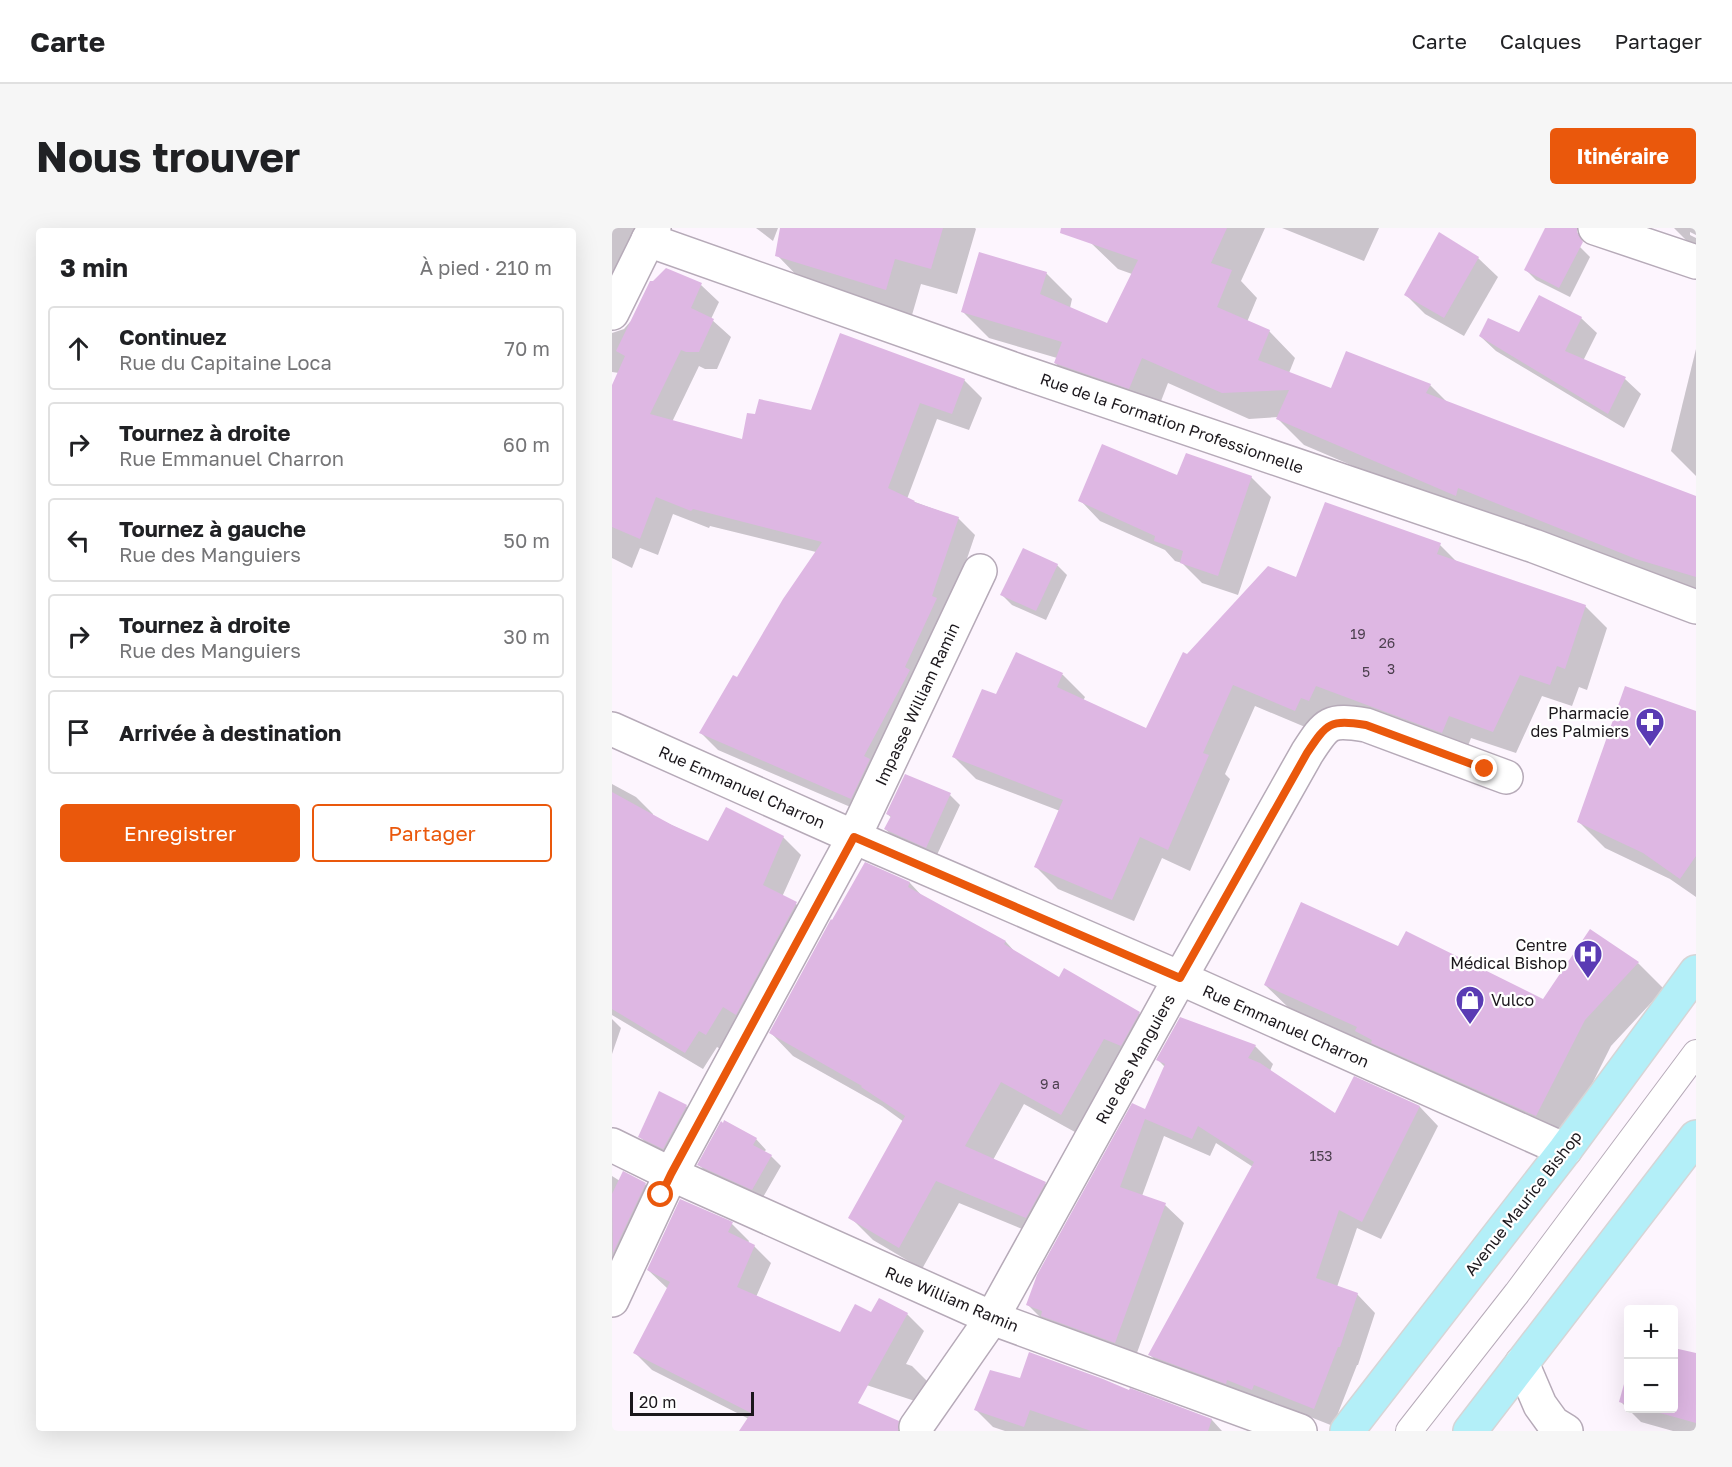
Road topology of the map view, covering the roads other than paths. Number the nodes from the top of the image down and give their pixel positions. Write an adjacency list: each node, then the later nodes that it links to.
1 (1598, 229): 3 (street)
2 (651, 234): 4 (street); 6 (street, Rue de la Formation Professionnelle)
3 (1696, 262)
4 (612, 313)
5 (980, 571): 9 (street, Impasse William Ramin)
6 (1696, 607)
7 (612, 729): 9 (street, Rue Emmanuel Charron)
8 (1506, 777): 11 (street, Rue des Manguiers)
9 (854, 837): 11 (street, Rue Emmanuel Charron); 16 (street, Impasse William Ramin)
10 (1696, 972): 15 (main road, Avenue Maurice Bishop)
11 (1180, 978): 15 (street, Rue Emmanuel Charron); 18 (street, Rue des Manguiers)
12 (1696, 1053): 23 (lane)
13 (1696, 1137): 19 (main road)
14 (612, 1145): 16 (street, Rue William Ramin)
15 (1565, 1150): 22 (main road, Avenue Maurice Bishop)
16 (671, 1174): 17 (street, Impasse William Ramin); 18 (street, Rue William Ramin)
17 (612, 1300)
18 (992, 1318): 20 (street, Rue des Manguiers); 21 (street, Rue William Ramin)
19 (1522, 1363): 24 (main road); 25 (street)
20 (916, 1428)
21 (1300, 1431)
22 (1347, 1431)
23 (1409, 1431)
24 (1470, 1431)
25 (1566, 1431)

